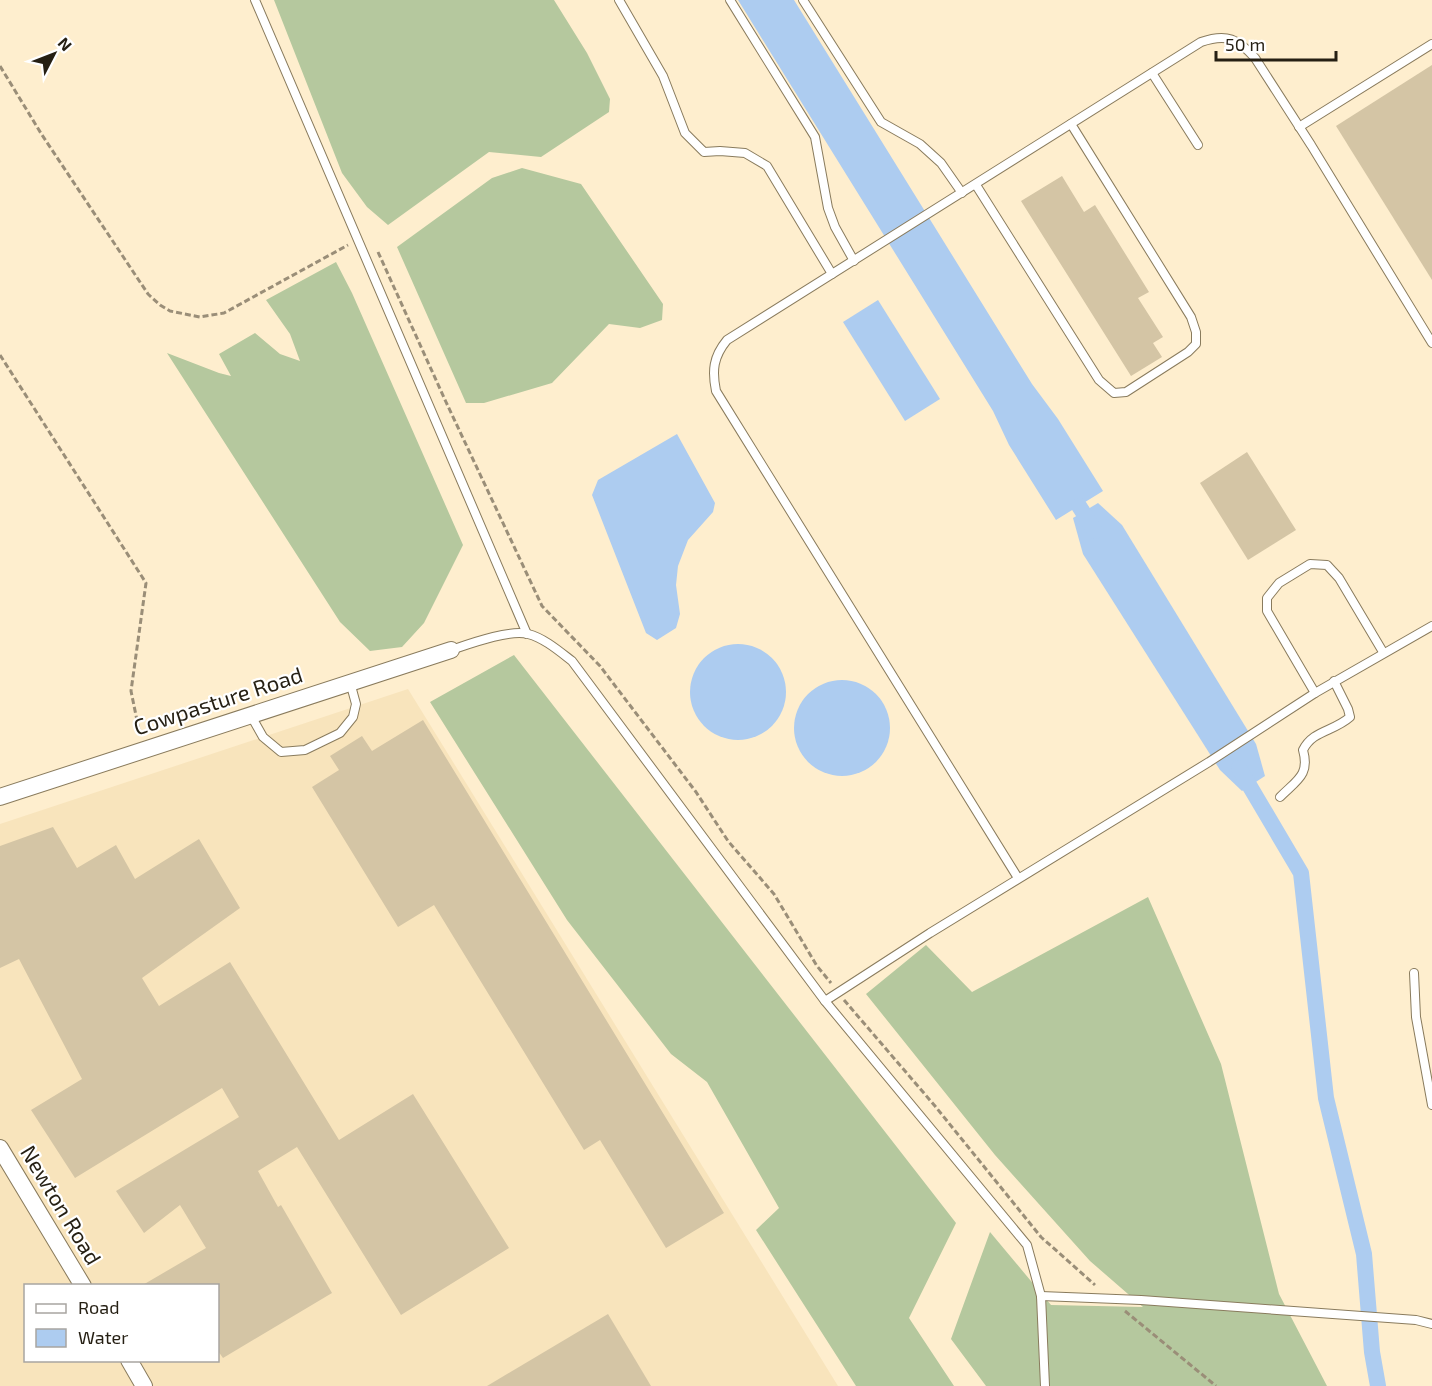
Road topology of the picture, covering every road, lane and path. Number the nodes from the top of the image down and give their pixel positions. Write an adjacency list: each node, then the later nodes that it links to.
1 (255, 0): 13 (lane)
2 (619, 0): 15 (lane)
3 (730, 0): 14 (lane)
4 (803, 0): 12 (lane)
5 (1432, 44): 9 (lane)
6 (0, 66): 13 (path)
7 (1152, 73): 8 (lane); 9 (lane); 10 (lane)
8 (1071, 124): 11 (lane); 11 (lane)
9 (1299, 127): 16 (lane)
10 (1198, 145)
11 (976, 185): 12 (lane)
12 (962, 194): 14 (lane)
13 (359, 241): 19 (lane); 31 (path)
14 (854, 261): 15 (lane)
15 (832, 274): 29 (lane)
16 (1432, 343)
17 (0, 355): 26 (path)
18 (1432, 626): 21 (lane)
19 (527, 634): 20 (lane); 32 (lane)
20 (451, 650): 23 (street, Cowpasture Road)
21 (1383, 652): 22 (lane); 24 (lane)
22 (1334, 681): 24 (lane); 28 (lane)
23 (350, 682): 25 (street, Cowpasture Road); 25 (lane)
24 (1315, 693): 29 (lane)
25 (250, 714): 26 (street, Cowpasture Road)
26 (143, 749): 27 (street, Cowpasture Road)
27 (0, 797)
28 (1280, 797)
29 (1018, 878): 31 (lane)
30 (1414, 973): 33 (lane)
31 (837, 992): 32 (lane); 37 (path)
32 (825, 1001): 36 (lane)
33 (1432, 1105)
34 (0, 1148): 35 (street, Newton Road)
35 (82, 1284)
36 (1041, 1296): 37 (lane); 41 (lane)
37 (1112, 1300): 38 (lane); 42 (path)
38 (1432, 1324)
39 (130, 1362): 40 (street)
40 (144, 1386)
41 (1045, 1386)
42 (1216, 1386)

